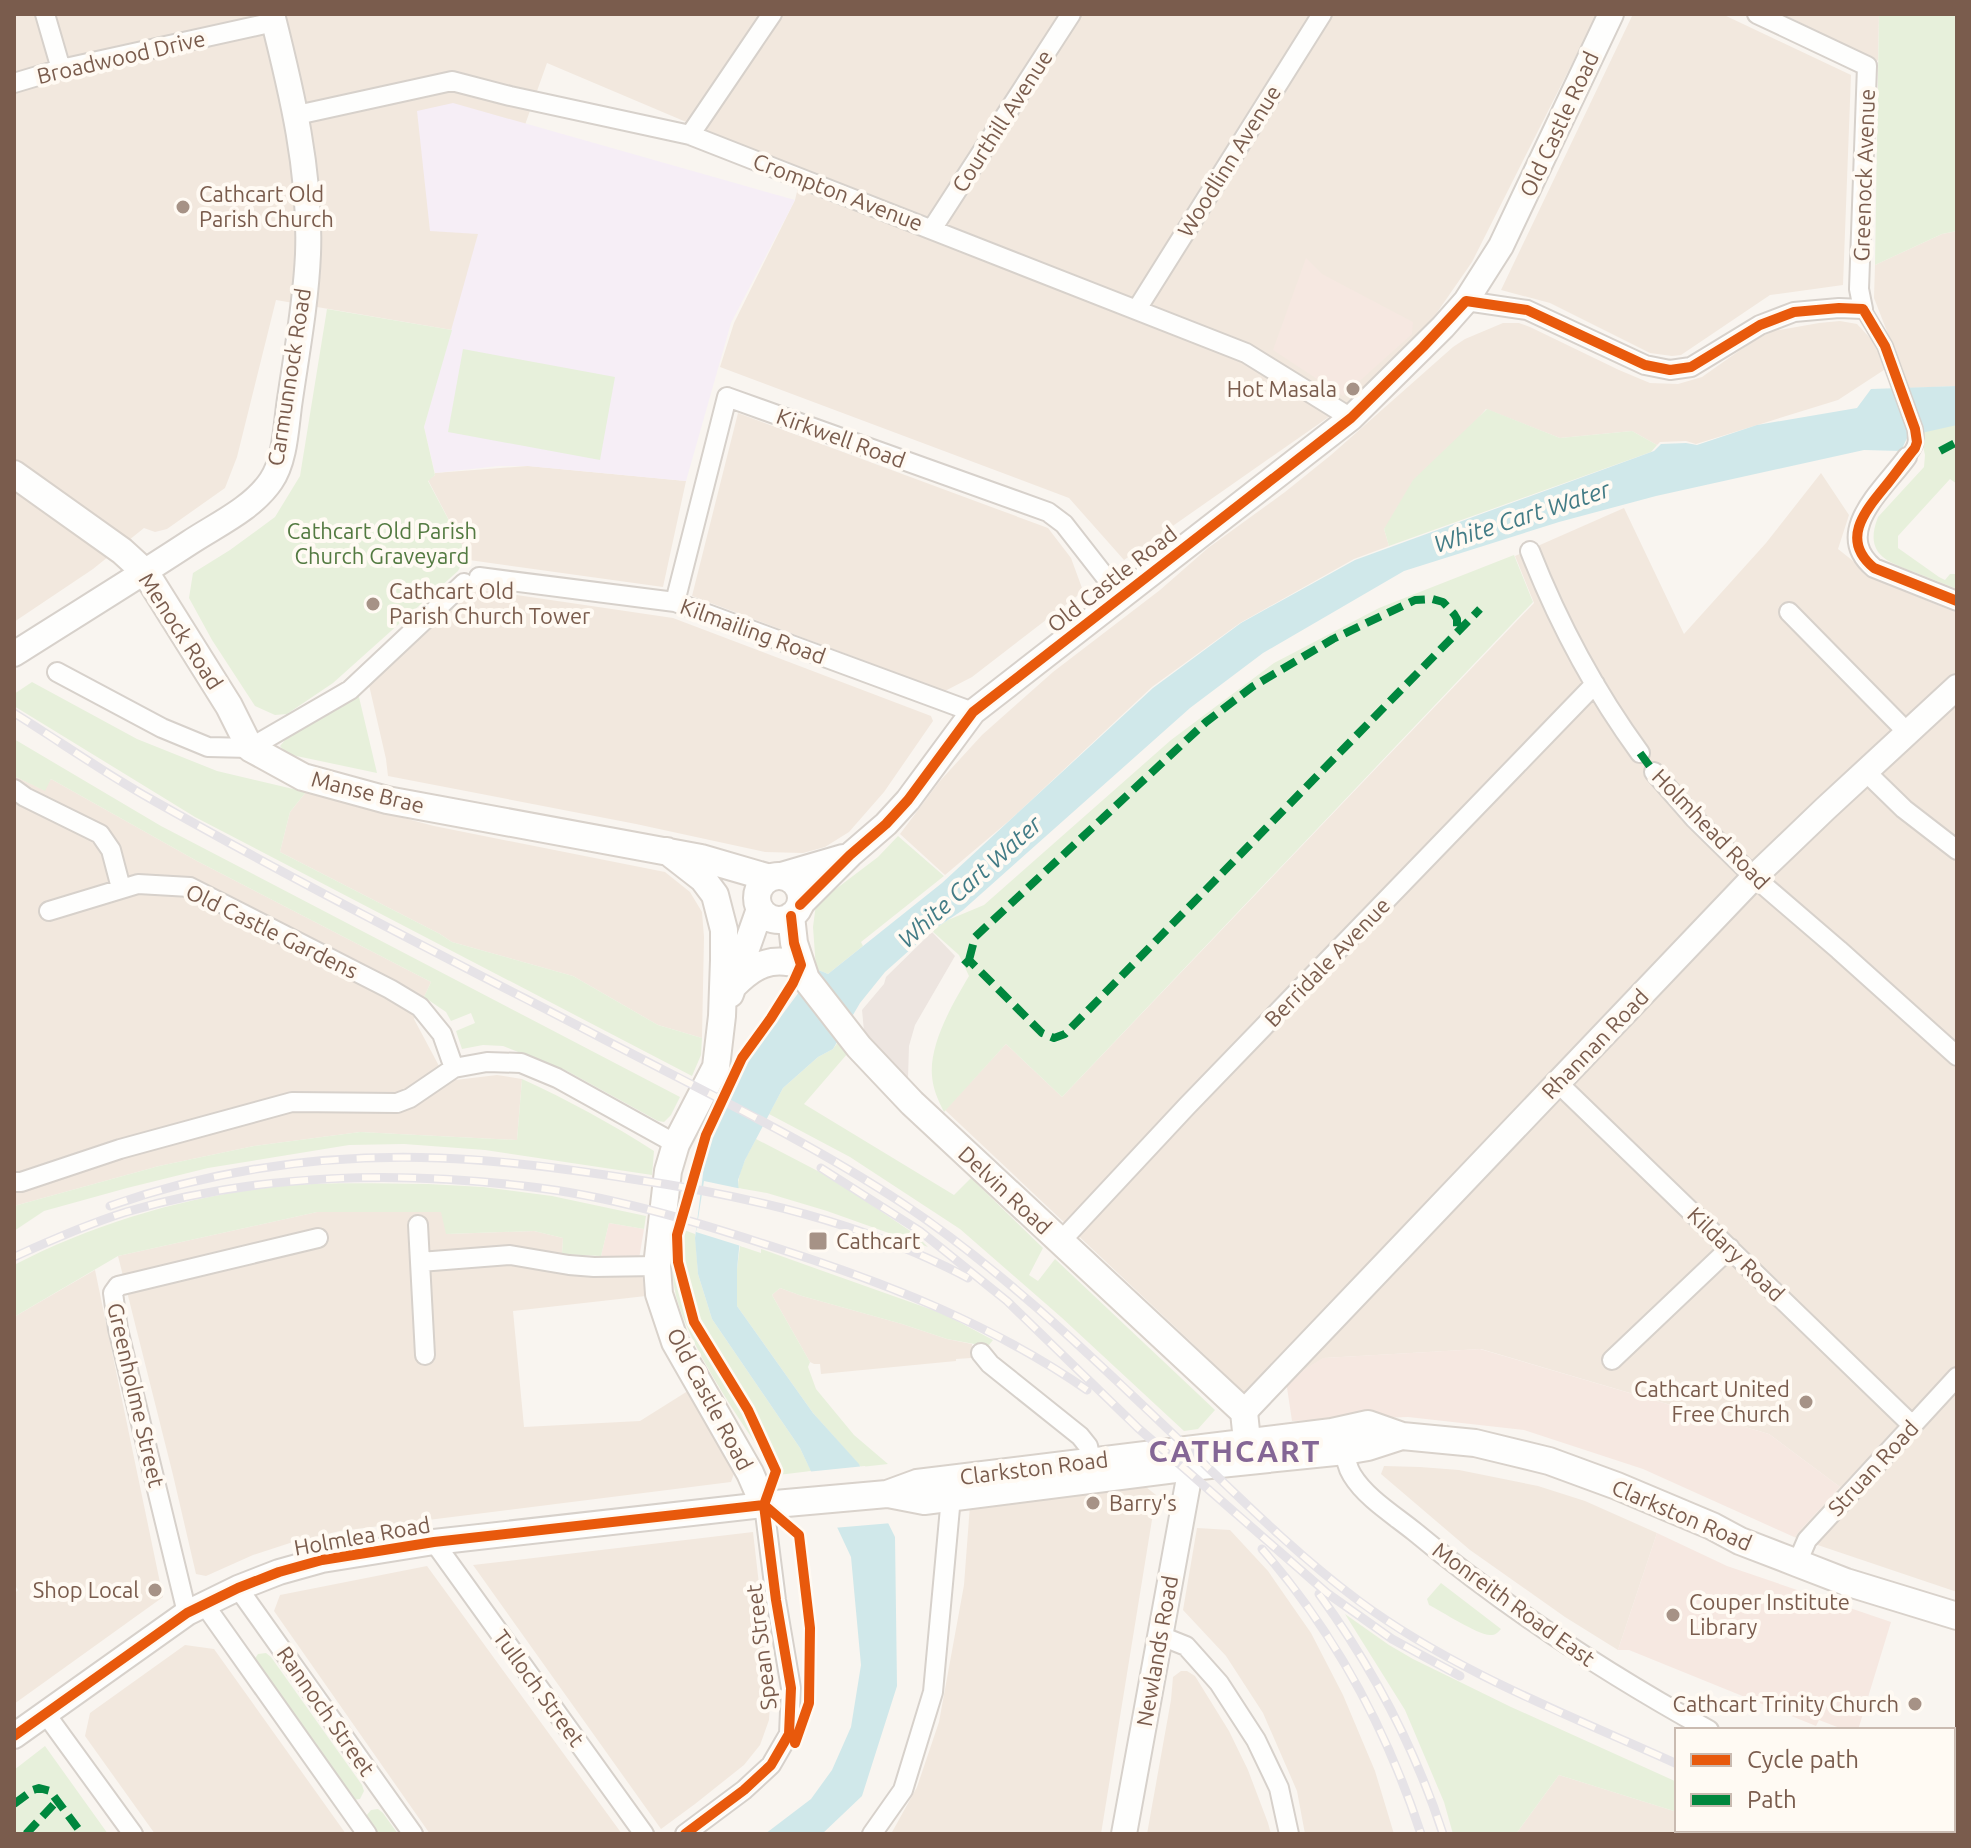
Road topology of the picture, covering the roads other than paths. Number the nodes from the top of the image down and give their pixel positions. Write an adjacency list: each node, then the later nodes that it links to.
1 (45, 14): 8 (street)
2 (772, 14): 11 (street)
3 (1071, 14): 12 (street, Courthill Avenue)
4 (1322, 14): 14 (street, Woodlinn Avenue)
5 (1611, 14): 13 (street, Old Castle Road)
6 (1757, 14): 15 (street, Greenock Avenue)
7 (273, 18): 8 (street, Broadwood Drive); 10 (street, Carmunnock Road)
8 (61, 69): 9 (street, Broadwood Drive)
9 (14, 83)
10 (297, 115): 11 (street, Crompton Avenue); 20 (street, Carmunnock Road)
11 (690, 135): 12 (street, Crompton Avenue)
12 (932, 229): 14 (street, Crompton Avenue)
13 (1466, 301): 15 (street); 16 (street, Old Castle Road)
14 (1137, 309): 16 (street, Crompton Avenue)
15 (1863, 309): 17 (street)
16 (1351, 418): 21 (street, Old Castle Road)
17 (1912, 450): 22 (street)
18 (14, 474): 20 (main road, Menock Road)
19 (1530, 551): 27 (street, Holmhead Road)
20 (145, 572): 25 (street, Carmunnock Road); 31 (main road, Menock Road)
21 (1121, 597): 23 (street, Kirkwell Road); 29 (street, Old Castle Road)
22 (1957, 601)
23 (675, 602): 29 (street, Kilmailing Road); 31 (street, Kilmailing Road)
24 (1789, 612): 30 (street)
25 (14, 654)
26 (57, 672): 31 (street, Manse Brae)
27 (1595, 684): 32 (street, Holmhead Road); 56 (street, Berridale Avenue)
28 (1957, 687): 30 (street, Rhannan Road)
29 (973, 712): 38 (street, Old Castle Road)
30 (1908, 733): 34 (street, Rhannan Road)
31 (250, 748): 37 (main road, Manse Brae)
32 (1640, 753): 33 (street, Holmhead Road)
33 (1654, 772): 41 (street, Holmhead Road)
34 (1866, 772): 36 (street); 41 (street, Rhannan Road)
35 (18, 797): 42 (street)
36 (1957, 850)
37 (667, 851): 39 (main road, Manse Brae); 48 (main road, Old Castle Road)
38 (850, 855): 40 (street, Old Castle Road); 45 (street, Old Castle Road)
39 (701, 858): 40 (main road, Manse Brae); 43 (main road, Manse Brae)
40 (774, 877): 43 (main road, Old Castle Road); 45 (main road)
41 (1754, 877): 49 (street, Holmhead Road); 51 (street, Rhannan Road)
42 (121, 888): 44 (street, Old Castle Gardens); 50 (street, Old Castle Gardens)
43 (759, 905): 45 (main road); 47 (main road, Old Castle Road)
44 (49, 911)
45 (796, 911): 46 (main road, Delvin Road)
46 (803, 972): 47 (main road); 56 (main road, Delvin Road)
47 (733, 986): 48 (main road, Old Castle Road)
48 (722, 1016): 52 (main road, Old Castle Road)
49 (1957, 1056)
50 (454, 1068): 52 (street); 53 (street)
51 (1558, 1083): 57 (street, Kildary Road); 64 (street, Rhannan Road)
52 (676, 1144): 59 (main road, Old Castle Road)
53 (14, 1182)
54 (418, 1225): 58 (street)
55 (318, 1238): 77 (street, Greenholme Street)
56 (1061, 1241): 64 (main road, Delvin Road)
57 (1730, 1248): 62 (street); 65 (street, Kildary Road)
58 (420, 1262): 59 (street); 61 (street)
59 (657, 1266): 73 (main road, Old Castle Road)
60 (981, 1353): 69 (street)
61 (425, 1355)
62 (1612, 1360)
63 (1957, 1377): 65 (street, Struan Road)
64 (1244, 1412): 67 (main road)
65 (1913, 1426): 75 (street, Struan Road)
66 (1402, 1436): 67 (main road, Clarkston Road); 68 (main road, Clarkston Road); 75 (main road, Clarkston Road)
67 (1247, 1441): 69 (main road, Clarkston Road); 70 (main road, Clarkston Road)
68 (1345, 1451): 70 (main road, Clarkston Road); 81 (street, Monreith Road East)
69 (1091, 1461): 71 (main road, Clarkston Road)
70 (1191, 1467): 72 (main road, Clarkston Road); 79 (street, Newlands Road)
71 (921, 1492): 72 (main road, Clarkston Road); 73 (main road)
72 (951, 1497): 88 (street)
73 (764, 1505): 74 (street, Holmlea Road); 87 (street, Spean Street)
74 (434, 1542): 76 (street, Holmlea Road); 86 (street, Tulloch Street)
75 (1797, 1563): 78 (main road, Clarkston Road)
76 (238, 1588): 77 (street, Holmlea Road); 85 (street, Rannoch Street)
77 (196, 1608): 80 (street, Holmlea Road); 84 (street, Rannoch Street)
78 (1957, 1616)
79 (1161, 1636): 89 (street, Newlands Road); 90 (street)
80 (45, 1713): 82 (street, Holmlea Road); 83 (street)
81 (1705, 1728)
82 (14, 1736)
83 (133, 1834)
84 (367, 1834)
85 (413, 1834)
86 (644, 1834)
87 (685, 1834)
88 (872, 1834)
89 (1124, 1834)
90 (1289, 1834)

